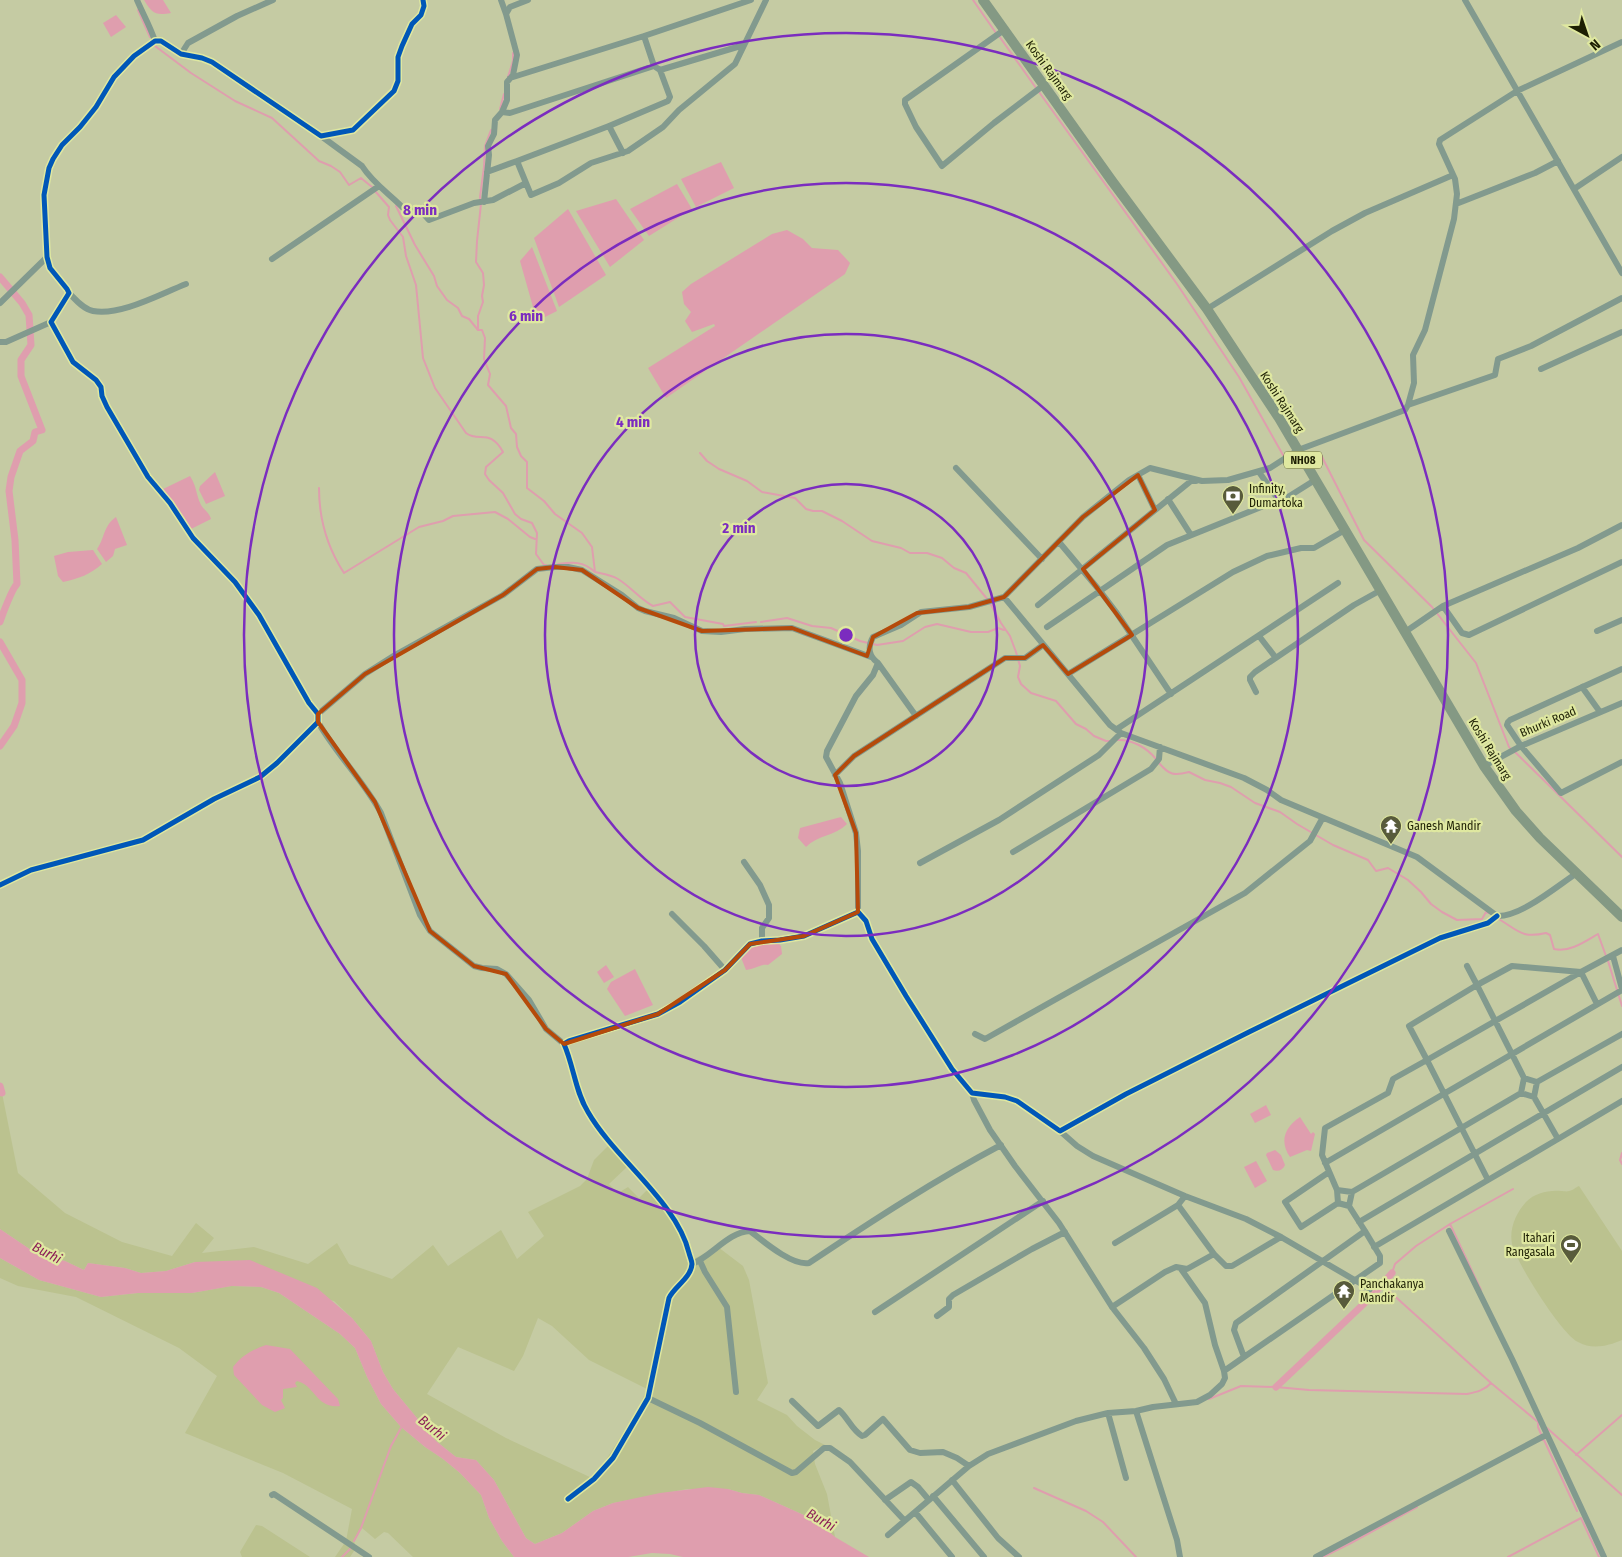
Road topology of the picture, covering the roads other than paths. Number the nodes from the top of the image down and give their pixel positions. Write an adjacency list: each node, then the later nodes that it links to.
1 (137, 0): 13 (street)
2 (273, 0): 16 (street)
3 (423, 0): 23 (street)
4 (501, 0): 10 (street)
5 (528, 0): 10 (street)
6 (751, 0): 12 (street)
7 (766, 0): 15 (street)
8 (983, 0): 11 (main road, Koshi Rajmarg / NH08)
9 (1465, 0): 20 (street)
10 (506, 14): 18 (street)
11 (1004, 30): 19 (main road, Koshi Rajmarg / NH08); 19 (street)
12 (644, 36): 17 (street); 18 (street)
13 (154, 41): 16 (street); 35 (street)
14 (1622, 42): 20 (street)
15 (744, 45): 17 (street); 24 (street)
16 (181, 54): 23 (street)
17 (657, 68): 21 (street); 22 (street)
18 (510, 78): 21 (street)
19 (1044, 85): 42 (main road, Koshi Rajmarg / NH08)
20 (1517, 91): 27 (street); 29 (street)
21 (502, 112): 28 (street)
22 (609, 126): 24 (street); 26 (street)
23 (321, 136): 31 (street)
24 (623, 153): 30 (street)
25 (1622, 159): 32 (street)
26 (517, 161): 28 (street); 30 (street)
27 (1558, 161): 32 (street); 34 (street)
28 (487, 172): 33 (street)
29 (1454, 174): 34 (street); 42 (street)
30 (526, 183): 33 (street)
31 (375, 188): 33 (street); 36 (street)
32 (1574, 189): 37 (street)
33 (484, 202)
34 (1456, 204): 47 (street)
35 (46, 257): 39 (street); 41 (street)
36 (272, 259)
37 (1622, 273)
38 (186, 284): 39 (street)
39 (68, 293): 43 (street)
40 (1622, 298): 47 (street)
41 (0, 303)
42 (1207, 309): 48 (main road, Koshi Rajmarg / NH08)
43 (51, 322): 45 (street); 87 (street)
44 (1622, 332): 46 (street)
45 (0, 342)
46 (1541, 370)
47 (1408, 405): 48 (street)
48 (1298, 450): 50 (street); 52 (main road, Koshi Rajmarg / NH08)
49 (956, 468): 61 (street)
50 (1259, 472): 53 (street); 55 (street)
51 (1138, 475): 53 (street); 56 (street); 60 (street)
52 (1315, 480): 55 (street); 58 (main road, Koshi Rajmarg / NH08)
53 (1202, 481): 54 (street)
54 (1168, 499): 56 (street); 59 (street)
55 (1280, 502): 59 (street)
56 (1155, 510): 63 (street)
57 (1622, 525): 69 (street)
58 (1345, 530): 65 (main road, Koshi Rajmarg / NH08); 74 (street)
59 (1191, 535): 66 (street)
60 (1059, 542): 61 (street); 63 (street)
61 (1042, 559): 67 (street)
62 (1622, 562): 69 (street)
63 (1083, 569): 66 (street); 68 (street)
64 (1338, 583): 75 (street)
65 (1380, 590): 73 (main road, Koshi Rajmarg / NH08); 78 (street)
66 (1100, 591): 71 (street); 74 (street)
67 (1004, 596): 76 (street); 77 (street)
68 (1038, 605)
69 (1441, 607): 73 (street)
70 (1622, 620): 72 (street)
71 (1047, 627)
72 (1597, 631)
73 (1405, 632): 94 (main road, Koshi Rajmarg / NH08)
74 (1132, 635): 81 (street); 84 (street)
75 (1259, 636): 78 (street); 84 (street)
76 (1043, 645): 81 (street); 88 (street)
77 (871, 657): 79 (street); 87 (street)
78 (1276, 658): 83 (street)
79 (878, 663): 88 (street); 95 (street)
80 (1622, 669): 82 (street)
81 (1068, 674): 90 (street)
82 (1582, 687): 86 (street); 92 (street)
83 (1256, 692)
84 (1171, 694): 90 (street)
85 (1622, 703): 86 (street, Bhurki Road)
86 (1600, 712): 92 (street, Bhurki Road)
87 (318, 714): 89 (street)
88 (916, 716): 95 (street)
89 (318, 722): 101 (street); 118 (street)
90 (1117, 736): 91 (street); 99 (street)
91 (1160, 747): 96 (street); 97 (street)
92 (1519, 747): 93 (street); 94 (street, Bhurki Road)
93 (1622, 762)
94 (1484, 766): 100 (main road, Koshi Rajmarg / NH08)
95 (835, 774): 102 (street)
96 (1322, 819): 104 (street); 116 (street)
97 (1013, 852)
98 (744, 862): 106 (street)
99 (920, 863)
100 (1577, 873): 104 (street); 105 (main road, Koshi Rajmarg / NH08)
101 (0, 885)
102 (858, 912): 106 (street); 124 (street)
103 (672, 914): 110 (street)
104 (1495, 917): 131 (street)
105 (1622, 917)
106 (762, 941): 110 (street)
107 (1622, 950): 108 (street)
108 (1609, 958): 111 (street); 113 (street)
109 (1467, 966): 112 (street)
110 (724, 970): 118 (street)
111 (1581, 972): 112 (street); 114 (street); 115 (street)
112 (1477, 985): 115 (street); 120 (street)
113 (1620, 991): 114 (street)
114 (1597, 1004): 119 (street)
115 (1495, 1021): 119 (street); 120 (street)
116 (975, 1034)
117 (1622, 1034): 123 (street)
118 (564, 1044): 155 (street)
119 (1512, 1054): 122 (street); 126 (street)
120 (1427, 1060): 126 (street); 135 (street)
121 (1622, 1067): 129 (street)
122 (1524, 1078): 123 (street); 125 (street)
123 (1537, 1082): 127 (street)
124 (972, 1093): 131 (street); 133 (street)
125 (1521, 1093): 127 (street); 130 (street)
126 (1444, 1094): 130 (street); 135 (street)
127 (1534, 1096): 129 (street)
128 (1622, 1101): 132 (street)
129 (1543, 1114): 132 (street); 134 (street)
130 (1461, 1127): 134 (street); 139 (street)
131 (1060, 1131): 140 (street)
132 (1558, 1139): 137 (street)
133 (1001, 1145): 141 (street); 153 (street)
134 (1475, 1154): 137 (street); 145 (street)
135 (1325, 1163): 136 (street)
136 (1329, 1172): 138 (street); 142 (street)
137 (1488, 1180): 151 (street)
138 (1337, 1190): 139 (street); 142 (street)
139 (1352, 1192): 144 (street)
140 (1185, 1196): 143 (street); 149 (street)
141 (1043, 1201): 148 (street); 160 (street)
142 (1338, 1203): 144 (street)
143 (1178, 1205): 150 (street); 152 (street)
144 (1349, 1206): 145 (street)
145 (1359, 1222): 147 (street)
146 (1449, 1230): 170 (street)
147 (1365, 1231): 151 (street); 154 (street)
148 (1065, 1232): 159 (street); 161 (street)
149 (1282, 1237): 152 (street); 154 (street)
150 (1115, 1243)
151 (1374, 1247): 157 (street)
152 (1214, 1254): 156 (street)
153 (700, 1260): 155 (street); 164 (street)
154 (1322, 1261): 157 (street); 162 (street)
155 (692, 1264): 165 (street)
156 (1181, 1269): 159 (street); 163 (street)
157 (1355, 1281): 158 (street); 162 (street)
158 (1370, 1289)
159 (1112, 1306): 167 (street)
160 (875, 1312)
161 (937, 1316)
162 (1244, 1357): 163 (street)
163 (1224, 1371): 167 (street)
164 (736, 1392)
165 (648, 1398): 176 (street); 177 (street)
166 (792, 1401): 171 (street)
167 (1176, 1404): 168 (street)
168 (1136, 1411): 169 (street); 185 (street)
169 (1108, 1413): 171 (street); 172 (street)
170 (1546, 1434): 186 (street); 187 (street)
171 (969, 1466): 173 (street)
172 (1126, 1478)
173 (952, 1480): 175 (street); 184 (street)
174 (272, 1495): 181 (street)
175 (931, 1498): 177 (street); 178 (street); 183 (street)
176 (568, 1500)
177 (886, 1500): 179 (street)
178 (915, 1512): 179 (street); 182 (street)
179 (904, 1520): 180 (street)
180 (888, 1535)
181 (369, 1557)
182 (952, 1557)
183 (984, 1557)
184 (1019, 1557)
185 (1180, 1557)
186 (1316, 1557)
187 (1604, 1557)

